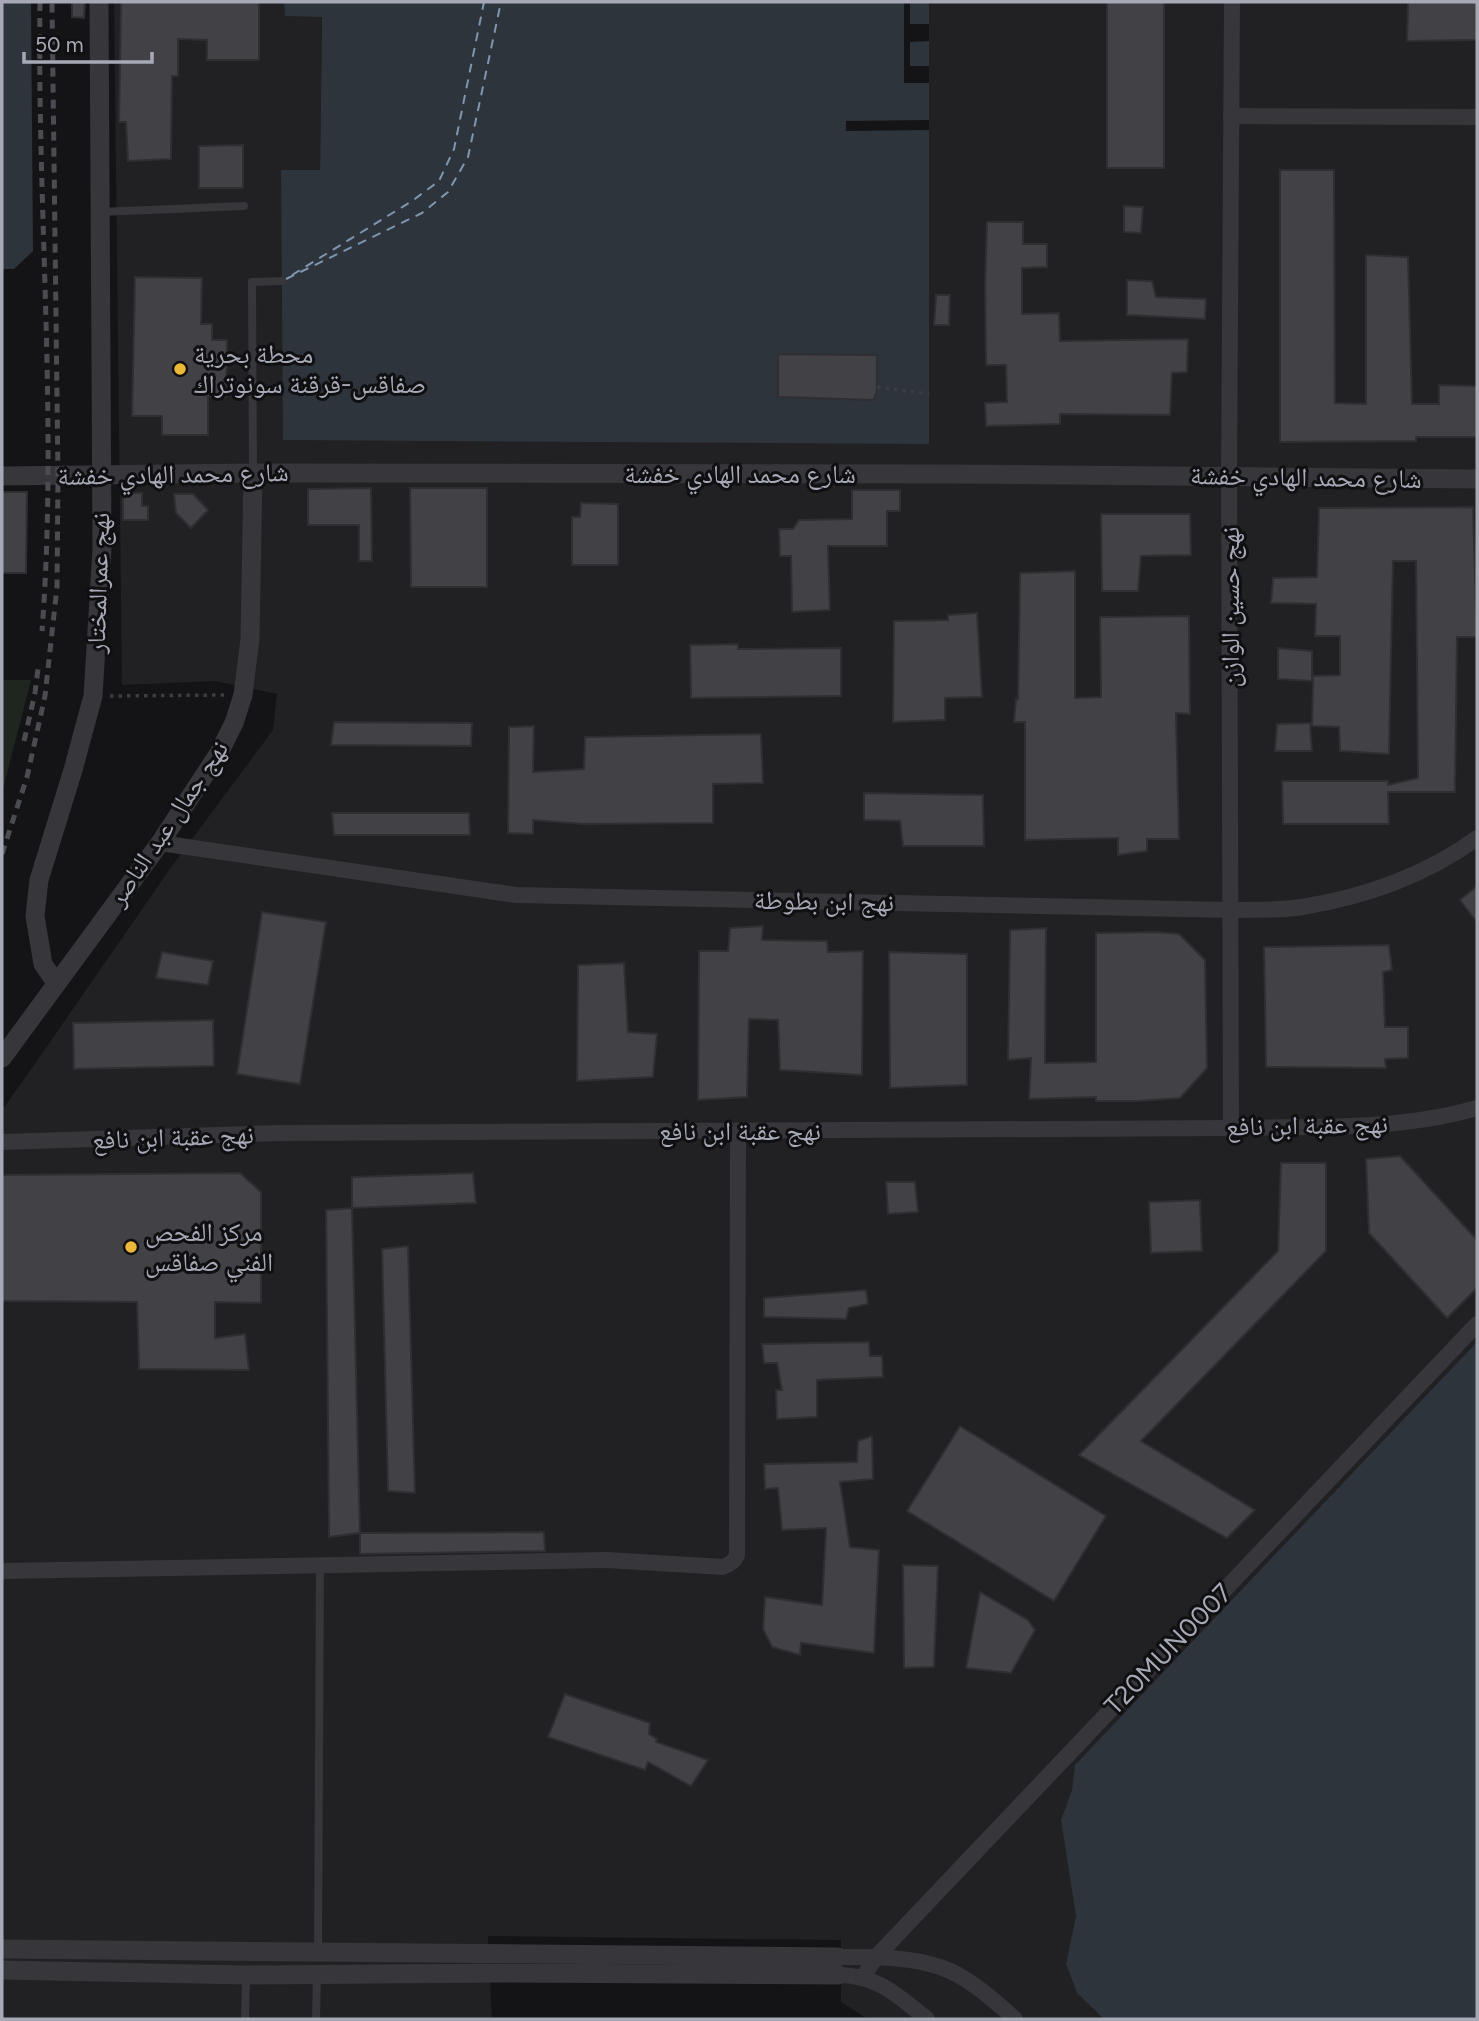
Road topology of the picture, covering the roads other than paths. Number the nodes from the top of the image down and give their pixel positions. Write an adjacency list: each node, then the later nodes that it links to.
1 (99, 2): 6 (street, نهج عمرالمختار)
2 (1232, 2): 3 (street, نهج حسين الوازن)
3 (1231, 116): 4 (street); 11 (street, نهج حسين الوازن)
4 (1477, 117)
5 (244, 206): 6 (lane)
6 (100, 212): 9 (street, نهج عمرالمختار)
7 (282, 281): 8 (lane)
8 (253, 473): 9 (street, شارع محمد الهادي خفشة); 11 (street, شارع محمد الهادي خفشة); 14 (street, نهج جمال عبد الناصر)
9 (100, 475): 10 (street, شارع محمد الهادي خفشة); 16 (street, نهج عمرالمختار)
10 (2, 476)
11 (1229, 476): 12 (street, شارع محمد الهادي خفشة); 15 (street, نهج حسين الوازن)
12 (1477, 479)
13 (1477, 838): 15 (street, نهج ابن بطوطة)
14 (160, 843): 15 (street, نهج ابن بطوطة); 16 (street, نهج جمال عبد الناصر)
15 (1231, 910): 19 (street, نهج حسين الوازن)
16 (56, 983): 17 (street, نهج جمال عبد الناصر)
17 (2, 1058)
18 (1477, 1108): 19 (street, نهج عقبة ابن نافع)
19 (1231, 1128): 20 (street, نهج عقبة ابن نافع)
20 (738, 1131): 21 (street, نهج عقبة ابن نافع); 23 (street)
21 (2, 1142)
22 (1477, 1324): 27 (street, T20MUN0007)
23 (320, 1566): 24 (street); 26 (lane)
24 (2, 1571)
25 (2, 1949): 26 (street)
26 (318, 1952): 28 (street); 32 (street)
27 (876, 1957): 29 (street); 33 (street, T20MUN0007); 34 (street)
28 (506, 1964): 29 (street); 32 (street)
29 (838, 1966): 33 (street)
30 (2, 1970): 31 (street)
31 (246, 1975): 32 (street); 35 (lane)
32 (317, 1975): 36 (lane)
33 (863, 1978): 37 (street)
34 (1004, 2016)
35 (245, 2019)
36 (316, 2019)
37 (927, 2019)

